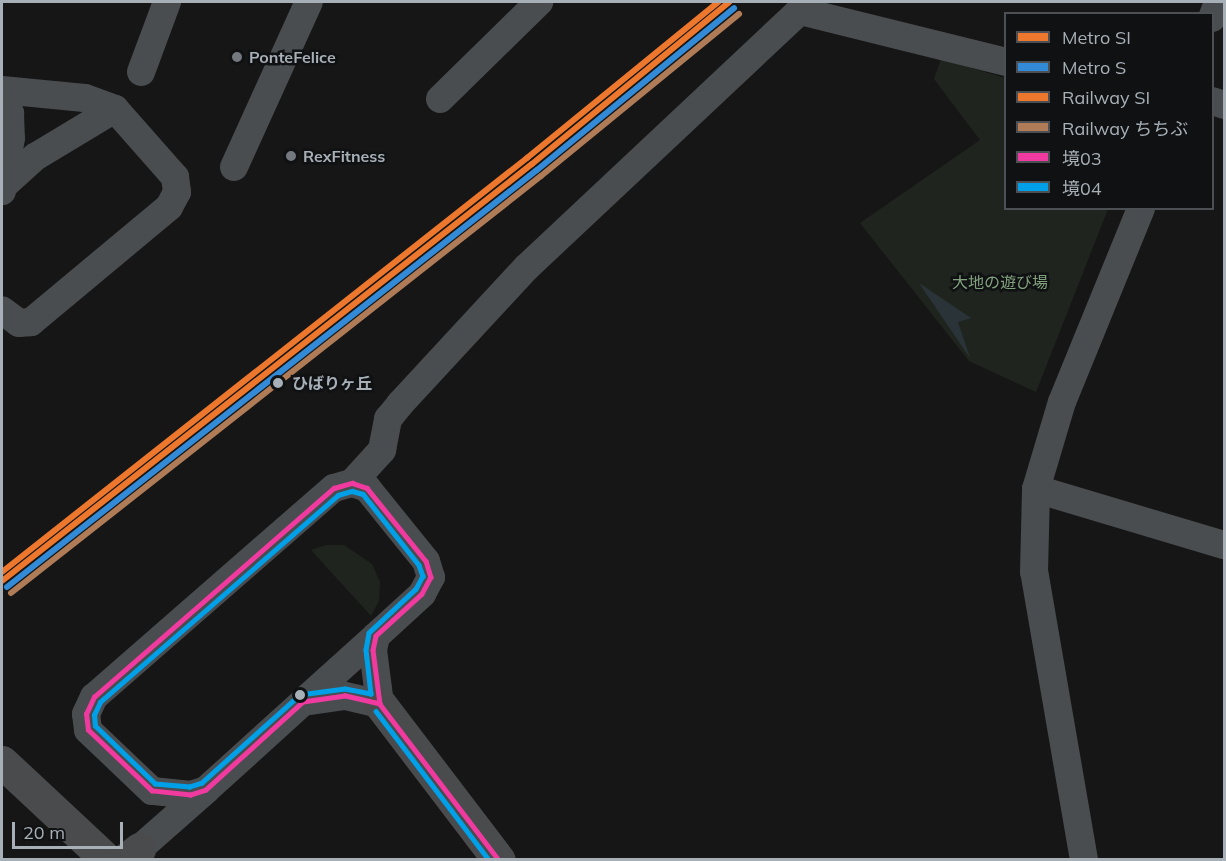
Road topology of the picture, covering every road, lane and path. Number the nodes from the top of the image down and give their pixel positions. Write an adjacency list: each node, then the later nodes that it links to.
1 (167, 2): 5 (street)
2 (309, 2): 9 (street)
3 (538, 2): 7 (street)
4 (1004, 62): 13 (street)
5 (141, 72)
6 (2, 91): 8 (street); 10 (street)
7 (440, 99)
8 (115, 109): 10 (street); 12 (street)
9 (234, 167)
10 (3, 191)
11 (1140, 210): 14 (street)
12 (2, 310)
13 (352, 483): 16 (street); 21 (street)
14 (1036, 489): 15 (street); 25 (street)
15 (1224, 545)
16 (376, 636): 17 (street); 18 (street)
17 (303, 702): 18 (street); 20 (street)
18 (380, 704): 24 (main road)
19 (2, 762): 23 (main road)
20 (206, 790): 21 (street); 22 (street)
21 (153, 791): 22 (street)
22 (132, 854)
23 (107, 860)
24 (499, 860)
25 (1084, 860)

